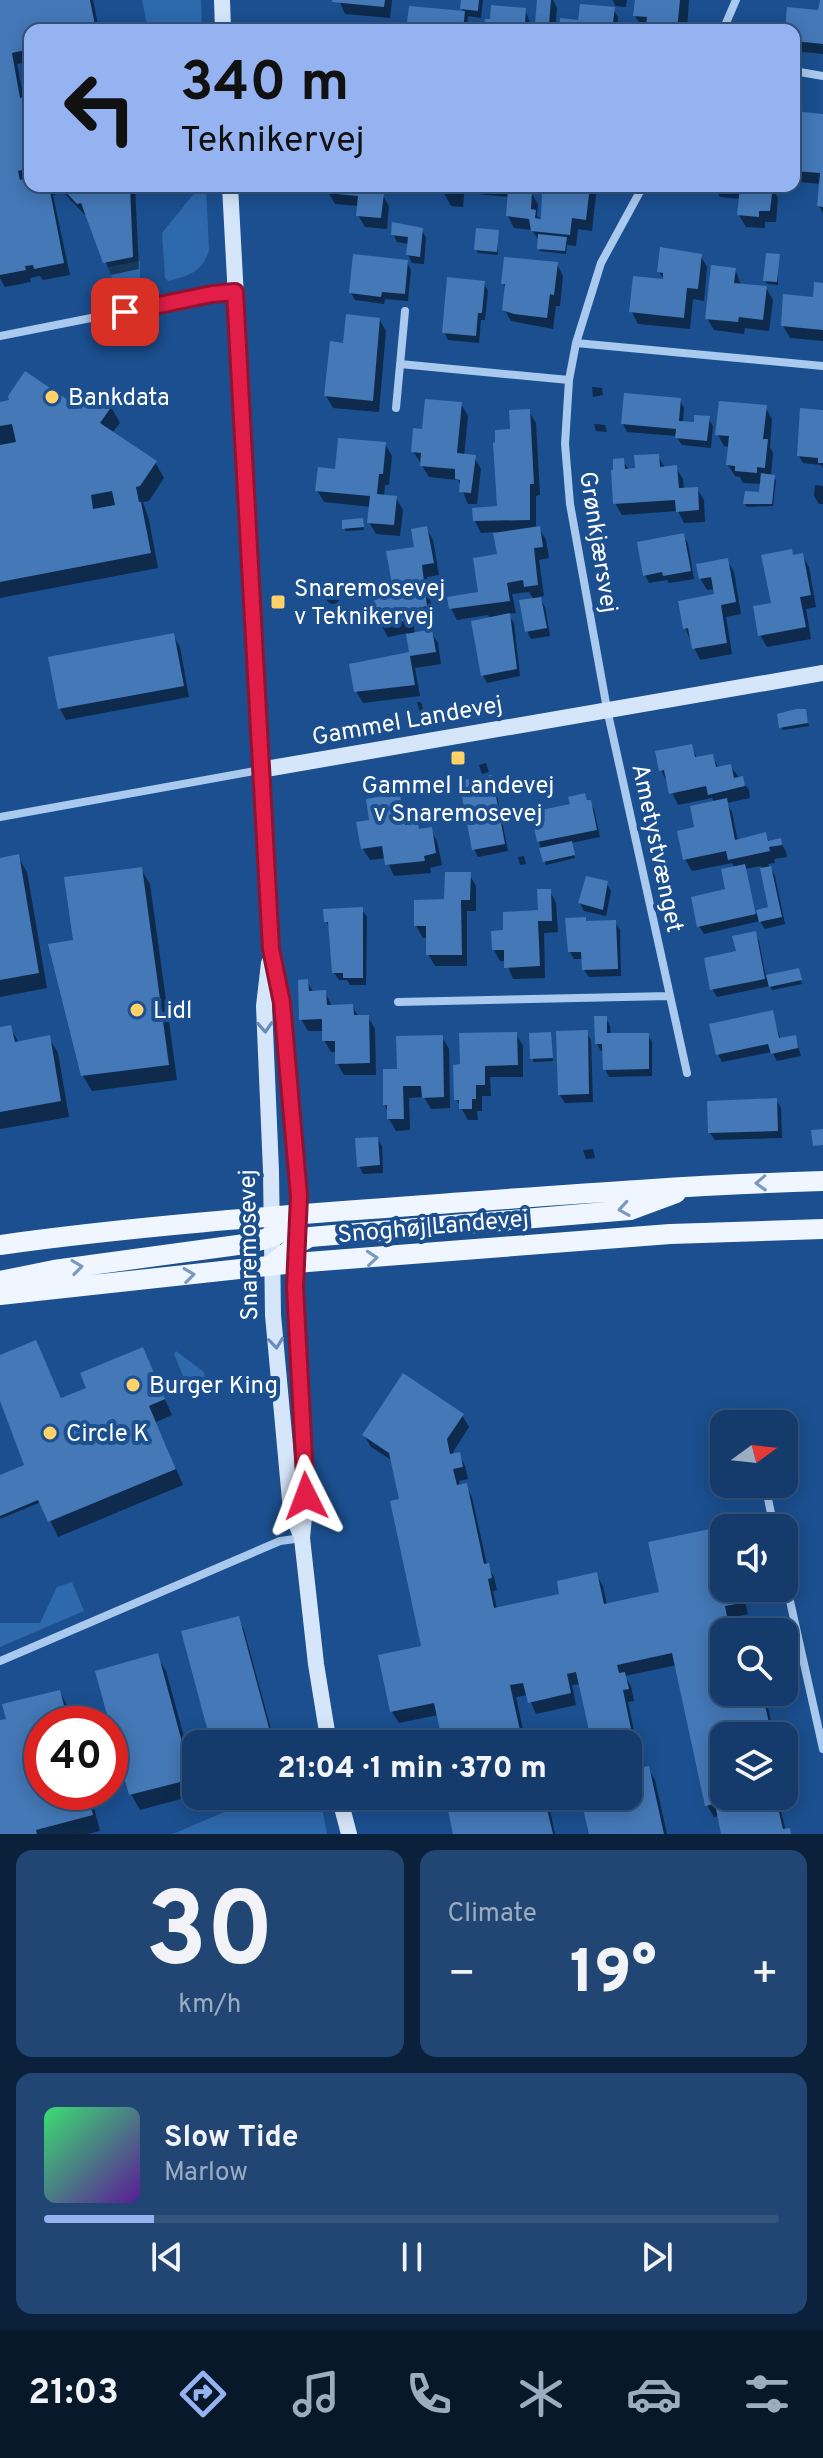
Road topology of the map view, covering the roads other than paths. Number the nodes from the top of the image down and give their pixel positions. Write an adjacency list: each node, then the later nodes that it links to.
1 (222, 0): 3 (street)
2 (736, 0): 4 (street)
3 (223, 24)
4 (726, 24)
5 (800, 72): 6 (street)
6 (823, 76)
7 (230, 192): 9 (street, Snaremosevej)
8 (640, 192): 12 (street, Grønkjærsvej)
9 (235, 292): 11 (street); 19 (street, Snaremosevej)
10 (405, 311): 13 (street)
11 (0, 336)
12 (576, 343): 14 (street); 15 (street, Grønkjærsvej)
13 (400, 364): 15 (street); 16 (street)
14 (823, 366)
15 (569, 380): 18 (street, Grønkjærsvej)
16 (396, 408)
17 (823, 673): 18 (street, Gammel Landevej)
18 (607, 709): 19 (street, Gammel Landevej); 22 (street, Ametystvænget)
19 (260, 770): 20 (street, Gammel Landevej); 21 (street, Snaremosevej)
20 (0, 817)
21 (271, 949): 27 (street, Snaremosevej); 28 (street, Snaremosevej, one-way to 28)
22 (670, 996): 23 (street); 24 (street, Ametystvænget)
23 (398, 1002)
24 (687, 1073)
25 (823, 1181): 26 (main road, Snoghøj Landevej, one-way to 26)
26 (698, 1185): 27 (main road, Snoghøj Landevej); 32 (main road, one-way to 32)
27 (299, 1214): 28 (main road, Snoghøj Landevej); 30 (main road); 32 (street, Snaremosevej)
28 (272, 1216): 30 (street, Snaremosevej); 31 (main road, Snoghøj Landevej)
29 (823, 1229): 32 (main road, Snoghøj Landevej, one-way to 29)
30 (272, 1237): 33 (street, Snaremosevej); 34 (main road, one-way to 30)
31 (0, 1245)
32 (296, 1253): 33 (main road); 36 (street, Snaremosevej)
33 (272, 1265): 35 (main road, one-way to 33); 36 (street, Snaremosevej, one-way to 36)
34 (0, 1281)
35 (0, 1295)
36 (302, 1538): 38 (street); 39 (street, Snaremosevej)
37 (790, 1602): 40 (street)
38 (0, 1661)
39 (327, 1730)
40 (823, 1749)
41 (343, 1810): 42 (street)
42 (349, 1834)

